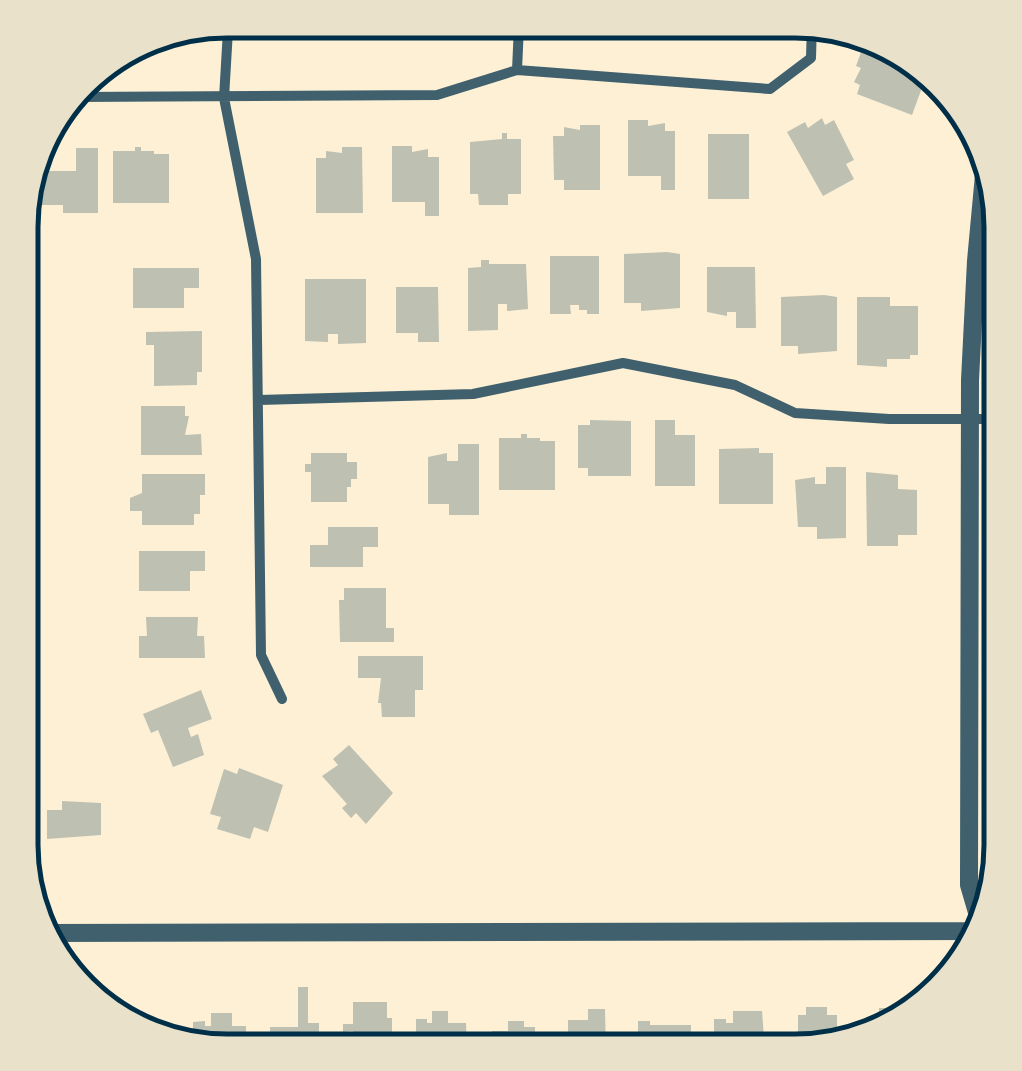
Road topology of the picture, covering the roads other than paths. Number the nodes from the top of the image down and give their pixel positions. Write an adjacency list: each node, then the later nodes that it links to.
1 (228, 38): 6 (street)
2 (519, 38): 4 (street)
3 (812, 39): 4 (street)
4 (518, 70): 6 (street)
5 (89, 98): 6 (street)
6 (224, 98): 8 (street)
7 (982, 194): 9 (street)
8 (259, 400): 9 (street); 11 (street)
9 (970, 419): 10 (street); 12 (street)
10 (984, 419)
11 (282, 699)
12 (974, 905)
13 (964, 929): 14 (street)
14 (60, 933)

